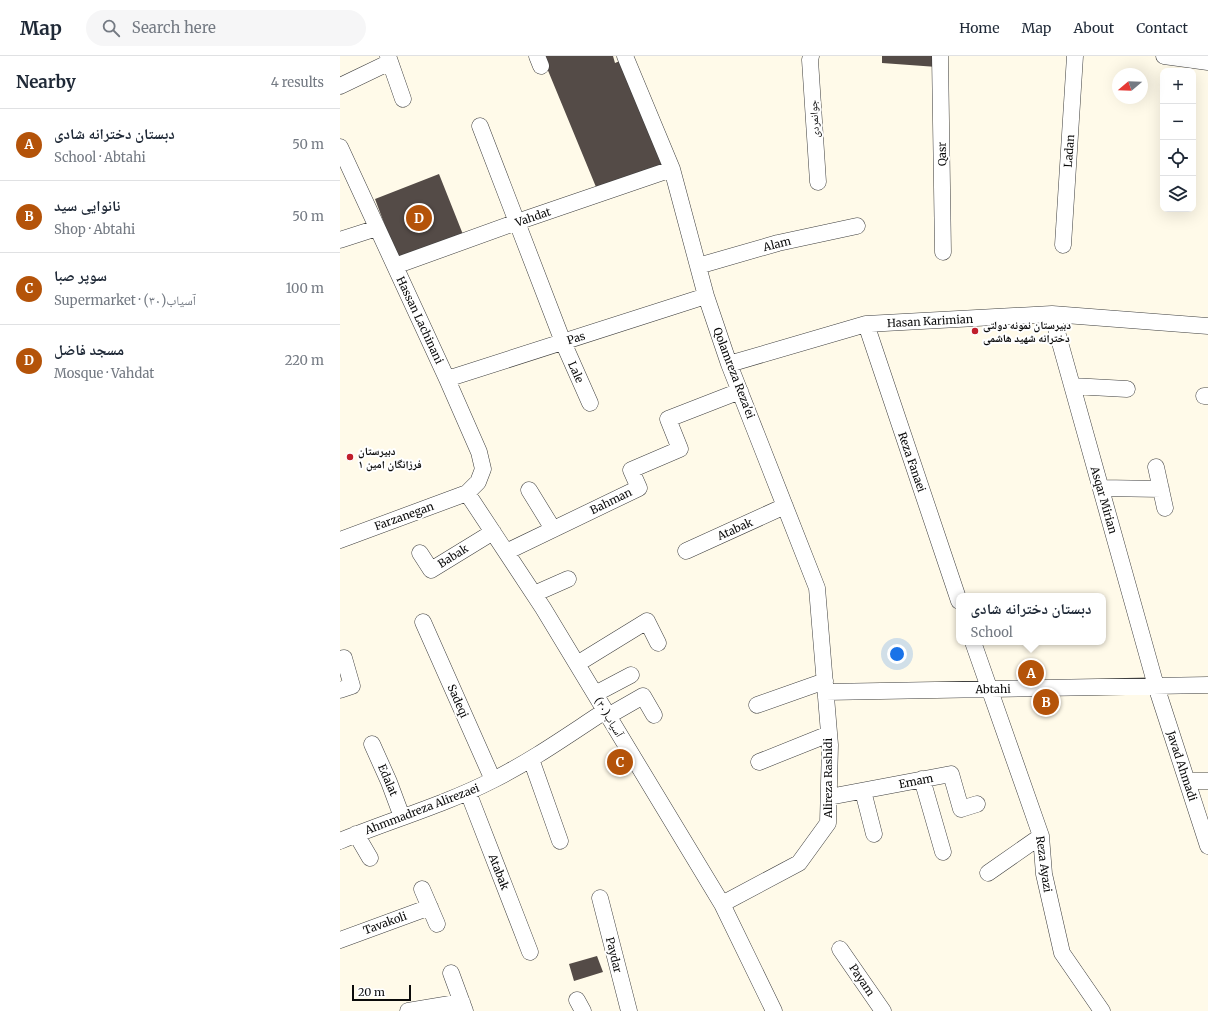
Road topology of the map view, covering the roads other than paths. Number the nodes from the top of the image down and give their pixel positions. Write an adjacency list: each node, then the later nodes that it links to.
1 (625, 56): 12 (street, Qolamreza Reza'ei)
2 (811, 56): 13 (street, جوانمردی)
3 (940, 56): 19 (street, Qasr)
4 (1075, 56): 18 (street, Ladan)
5 (1164, 56): 7 (street)
6 (389, 59): 8 (street); 9 (street)
7 (1208, 62)
8 (340, 86)
9 (403, 99)
10 (480, 126): 14 (street, Lale)
11 (340, 147): 16 (street, Hassan Lachinani)
12 (672, 169): 14 (street, Vahdat); 21 (street, Qolamreza Reza'ei)
13 (818, 182)
14 (517, 222): 20 (street, Vahdat); 26 (street, Lale)
15 (857, 226): 21 (street, Alam)
16 (377, 228): 17 (street); 20 (street, Hassan Lachinani)
17 (340, 240)
18 (1063, 245)
19 (943, 252)
20 (395, 266): 28 (street, Hassan Lachinani)
21 (698, 266): 22 (street, Qolamreza Reza'ei)
22 (706, 296): 26 (street, Pas); 27 (street, Qolamreza Reza'ei)
23 (1052, 314): 24 (street, Hasan Karimian); 25 (street, Hasan Karimian); 29 (street, Asqar Mirian)
24 (866, 324): 27 (street, Hasan Karimian); 47 (street, Reza Fanaei)
25 (1208, 326)
26 (563, 342): 28 (street, Pas); 32 (street, Lale)
27 (729, 364): 31 (street, Qolamreza Reza'ei)
28 (447, 380): 37 (street, Hassan Lachinani)
29 (1072, 386): 30 (street); 34 (street, Asqar Mirian)
30 (1127, 389)
31 (740, 391): 38 (street, Qolamreza Reza'ei); 40 (street, Bahman)
32 (590, 403)
33 (1156, 467): 35 (street)
34 (1101, 488): 35 (street); 56 (street, Asqar Mirian)
35 (1161, 489): 39 (street)
36 (529, 490): 40 (street)
37 (467, 493): 41 (street, آسیاب(۳۰)); 42 (street, Farzanegan)
38 (785, 506): 43 (street, Atabak); 57 (street, Qolamreza Reza'ei)
39 (1165, 508)
40 (553, 529): 44 (street, Bahman)
41 (493, 532): 44 (street, آسیاب(۳۰)); 45 (street, Babak)
42 (340, 540)
43 (686, 551)
44 (506, 552): 48 (street, آسیاب(۳۰))
45 (420, 553)
46 (568, 579): 48 (street)
47 (956, 593)
48 (534, 594): 53 (street, آسیاب(۳۰))
49 (423, 622): 69 (street, Sadeqi)
50 (658, 643): 53 (street)
51 (974, 645): 58 (street)
52 (344, 658): 59 (street)
53 (577, 664): 60 (street, آسیاب(۳۰))
54 (631, 675): 60 (street)
55 (1208, 685): 56 (street, Abtahi)
56 (1156, 686): 58 (street, Abtahi); 70 (street, Javad Ahmadi)
57 (825, 687): 58 (street, Abtahi); 61 (street, Abtahi); 64 (street, Alireza Rashidi)
58 (989, 689): 79 (street, Reza Ayazi)
59 (340, 690)
60 (595, 694): 62 (street, آسیاب(۳۰))
61 (758, 705)
62 (607, 714): 63 (street, Ahmmadreza Alirezaei); 66 (street, Ahmmadreza Alirezaei); 88 (street, آسیاب(۳۰))
63 (654, 715)
64 (829, 734): 67 (street); 74 (street, Alireza Rashidi)
65 (372, 744): 76 (street, Edalat)
66 (531, 759): 69 (street, Ahmmadreza Alirezaei); 80 (street)
67 (759, 762)
68 (922, 779): 72 (street, Emam); 75 (street, Emam); 83 (street)
69 (493, 780): 73 (street, Ahmmadreza Alirezaei)
70 (1187, 781): 71 (street); 82 (street, Javad Ahmadi)
71 (1208, 781)
72 (863, 790): 74 (street, Emam); 78 (street)
73 (468, 792): 76 (street, Ahmmadreza Alirezaei); 93 (street, Atabak)
74 (829, 797): 88 (street, Alireza Rashidi)
75 (977, 804)
76 (402, 817): 77 (street, Ahmmadreza Alirezaei)
77 (356, 834): 81 (street, Ahmmadreza Alirezaei); 84 (street)
78 (874, 834)
79 (1041, 836): 85 (street); 101 (street, Reza Ayazi)
80 (560, 841)
81 (340, 842)
82 (1208, 846)
83 (942, 852)
84 (370, 858)
85 (988, 873)
86 (422, 890): 89 (street)
87 (600, 898): 97 (street, Paydar)
88 (722, 904): 99 (street, آسیاب(۳۰))
89 (430, 907): 90 (street); 91 (street, Tavakoli)
90 (437, 924)
91 (340, 940)
92 (840, 949): 100 (street, Payam)
93 (530, 952)
94 (451, 974): 95 (street)
95 (463, 1006): 96 (street)
96 (408, 1011)
97 (628, 1011)
98 (771, 1011): 99 (street)
99 (774, 1011)
100 (883, 1011)
101 (1102, 1011)

